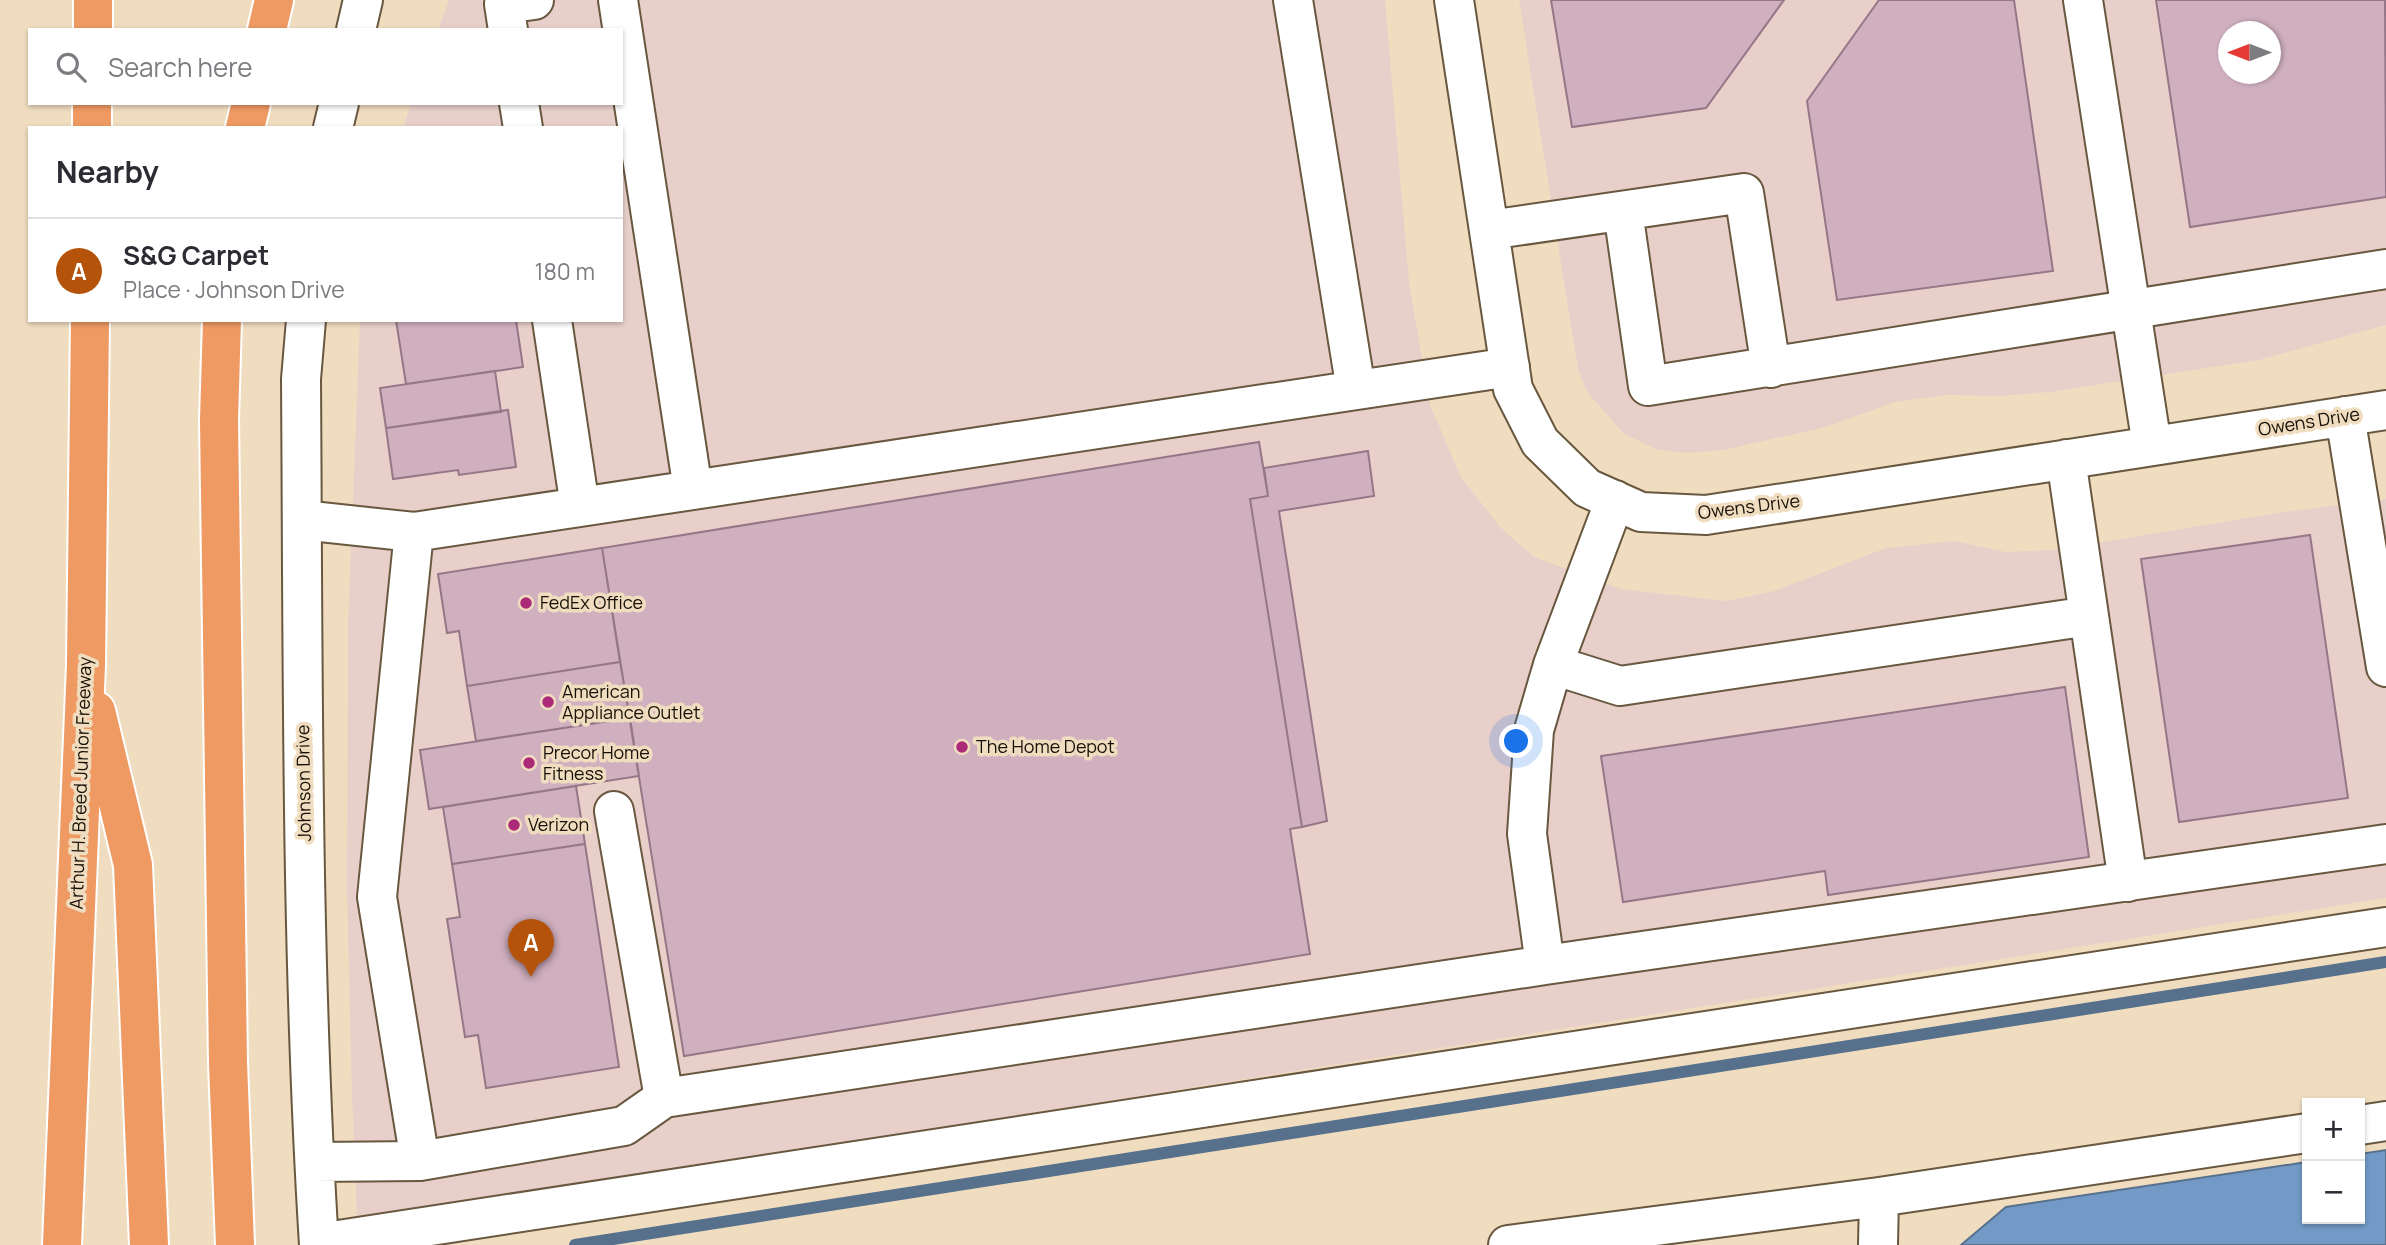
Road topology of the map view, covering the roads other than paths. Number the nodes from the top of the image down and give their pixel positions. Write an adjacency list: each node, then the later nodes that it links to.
1 (93, 0): 9 (highway)
2 (274, 0): 10 (highway)
3 (363, 0): 11 (street)
4 (534, 0): 12 (street)
5 (618, 0): 13 (street)
6 (1293, 0): 33 (street)
7 (1454, 0): 24 (street, Owens Drive)
8 (2083, 0): 26 (street)
9 (93, 28)
10 (267, 28)
11 (356, 28)
12 (508, 28)
13 (622, 28)
14 (623, 33): 38 (street)
15 (92, 105): 19 (highway)
16 (251, 105): 20 (highway)
17 (339, 105): 21 (street)
18 (519, 105): 22 (street)
19 (92, 126)
20 (245, 126)
21 (333, 126)
22 (523, 126)
23 (1623, 211): 24 (street); 32 (street); 32 (street)
24 (1489, 230): 31 (street, Owens Drive)
25 (2386, 269): 26 (street)
26 (2131, 309): 32 (street); 36 (street)
27 (90, 322): 45 (highway, Arthur H. Breed Junior Freeway)
28 (222, 322): 63 (highway)
29 (306, 322): 41 (street, Johnson Drive)
30 (552, 322): 40 (street)
31 (1510, 367): 33 (street); 39 (street, Owens Drive)
32 (1771, 368)
33 (1356, 390): 38 (street)
34 (2386, 410): 35 (street, Owens Drive)
35 (2345, 416): 36 (street, Owens Drive); 43 (street)
36 (2152, 446): 37 (street, Owens Drive)
37 (2066, 459): 39 (street, Owens Drive); 44 (street)
38 (693, 490): 40 (street)
39 (1615, 500): 46 (street)
40 (580, 507): 42 (street)
41 (302, 520): 42 (street); 58 (street, Johnson Drive)
42 (414, 533): 57 (street)
43 (2378, 564): 47 (street)
44 (2089, 616): 46 (street); 50 (street)
45 (86, 665): 61 (highway, Arthur H. Breed Junior Freeway); 62 (highway)
46 (1553, 665): 52 (street)
47 (2386, 667)
48 (614, 811): 53 (street)
49 (2386, 844): 50 (street)
50 (2129, 882): 52 (street)
51 (2386, 927): 60 (street)
52 (1545, 965): 53 (street)
53 (664, 1098): 57 (street)
54 (2386, 1121): 55 (street)
55 (2365, 1124)
56 (2302, 1134): 59 (street)
57 (420, 1161): 58 (street)
58 (315, 1162): 60 (street, Johnson Drive)
59 (1879, 1197): 64 (street); 65 (street)
60 (319, 1244)
61 (62, 1245)
62 (149, 1245)
63 (235, 1245)
64 (1508, 1245)
65 (1878, 1245)

